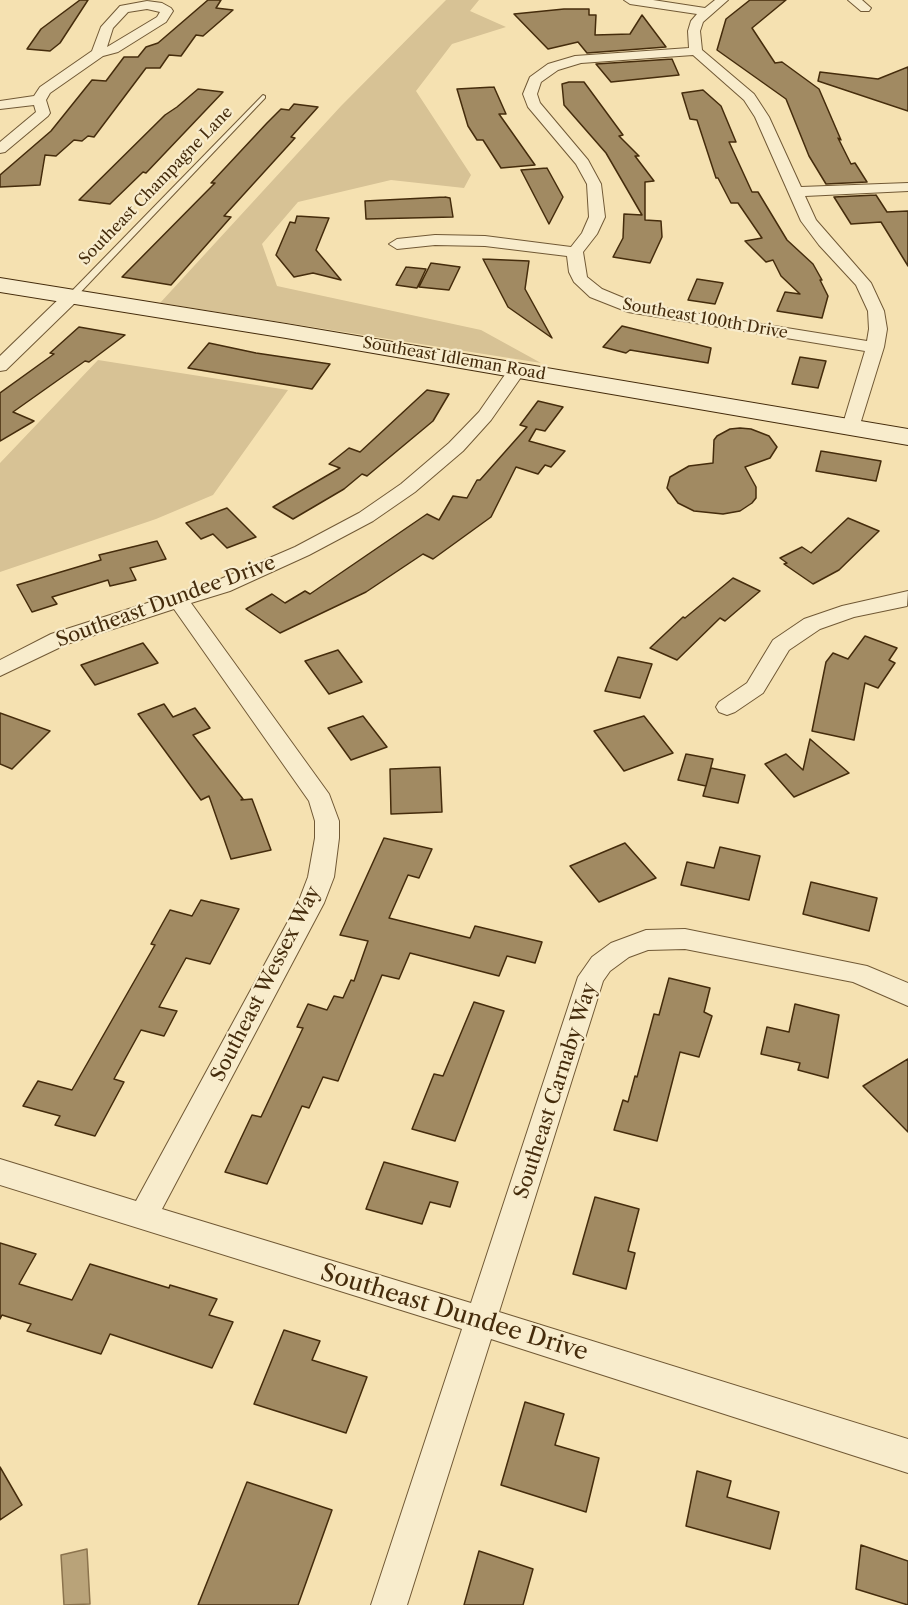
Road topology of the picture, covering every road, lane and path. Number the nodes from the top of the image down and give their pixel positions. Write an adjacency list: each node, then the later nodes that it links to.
1 (630, 0): 5 (street)
2 (722, 0): 5 (street)
3 (854, 0): 4 (street)
4 (865, 8)
5 (706, 12): 6 (street)
6 (696, 51): 13 (street); 15 (street)
7 (98, 53): 7 (street); 9 (street)
8 (263, 98): 17 (lane, Southeast Champagne Lane)
9 (39, 100): 10 (street); 11 (street)
10 (0, 105)
11 (0, 149)
12 (908, 187): 13 (street)
13 (797, 192): 18 (street)
14 (397, 244): 15 (street)
15 (574, 252): 18 (street, Southeast 100th Drive)
16 (0, 285): 17 (main road, Southeast Idleman Road)
17 (72, 296): 19 (street); 20 (main road, Southeast Idleman Road)
18 (875, 347): 21 (street)
19 (0, 366)
20 (517, 370): 21 (main road, Southeast Idleman Road); 24 (street, Southeast Dundee Drive)
21 (851, 427): 22 (main road, Southeast Idleman Road)
22 (908, 437)
23 (908, 597): 26 (street)
24 (179, 601): 25 (street, Southeast Dundee Drive); 29 (street, Southeast Wessex Way)
25 (0, 669)
26 (727, 707)
27 (908, 994): 30 (street, Southeast Carnaby Way)
28 (0, 1172): 29 (street, Southeast Dundee Drive)
29 (143, 1216): 30 (street, Southeast Dundee Drive)
30 (482, 1321): 31 (street, Southeast Dundee Drive); 32 (street, Southeast Carnaby Way)
31 (908, 1456)
32 (389, 1605)

